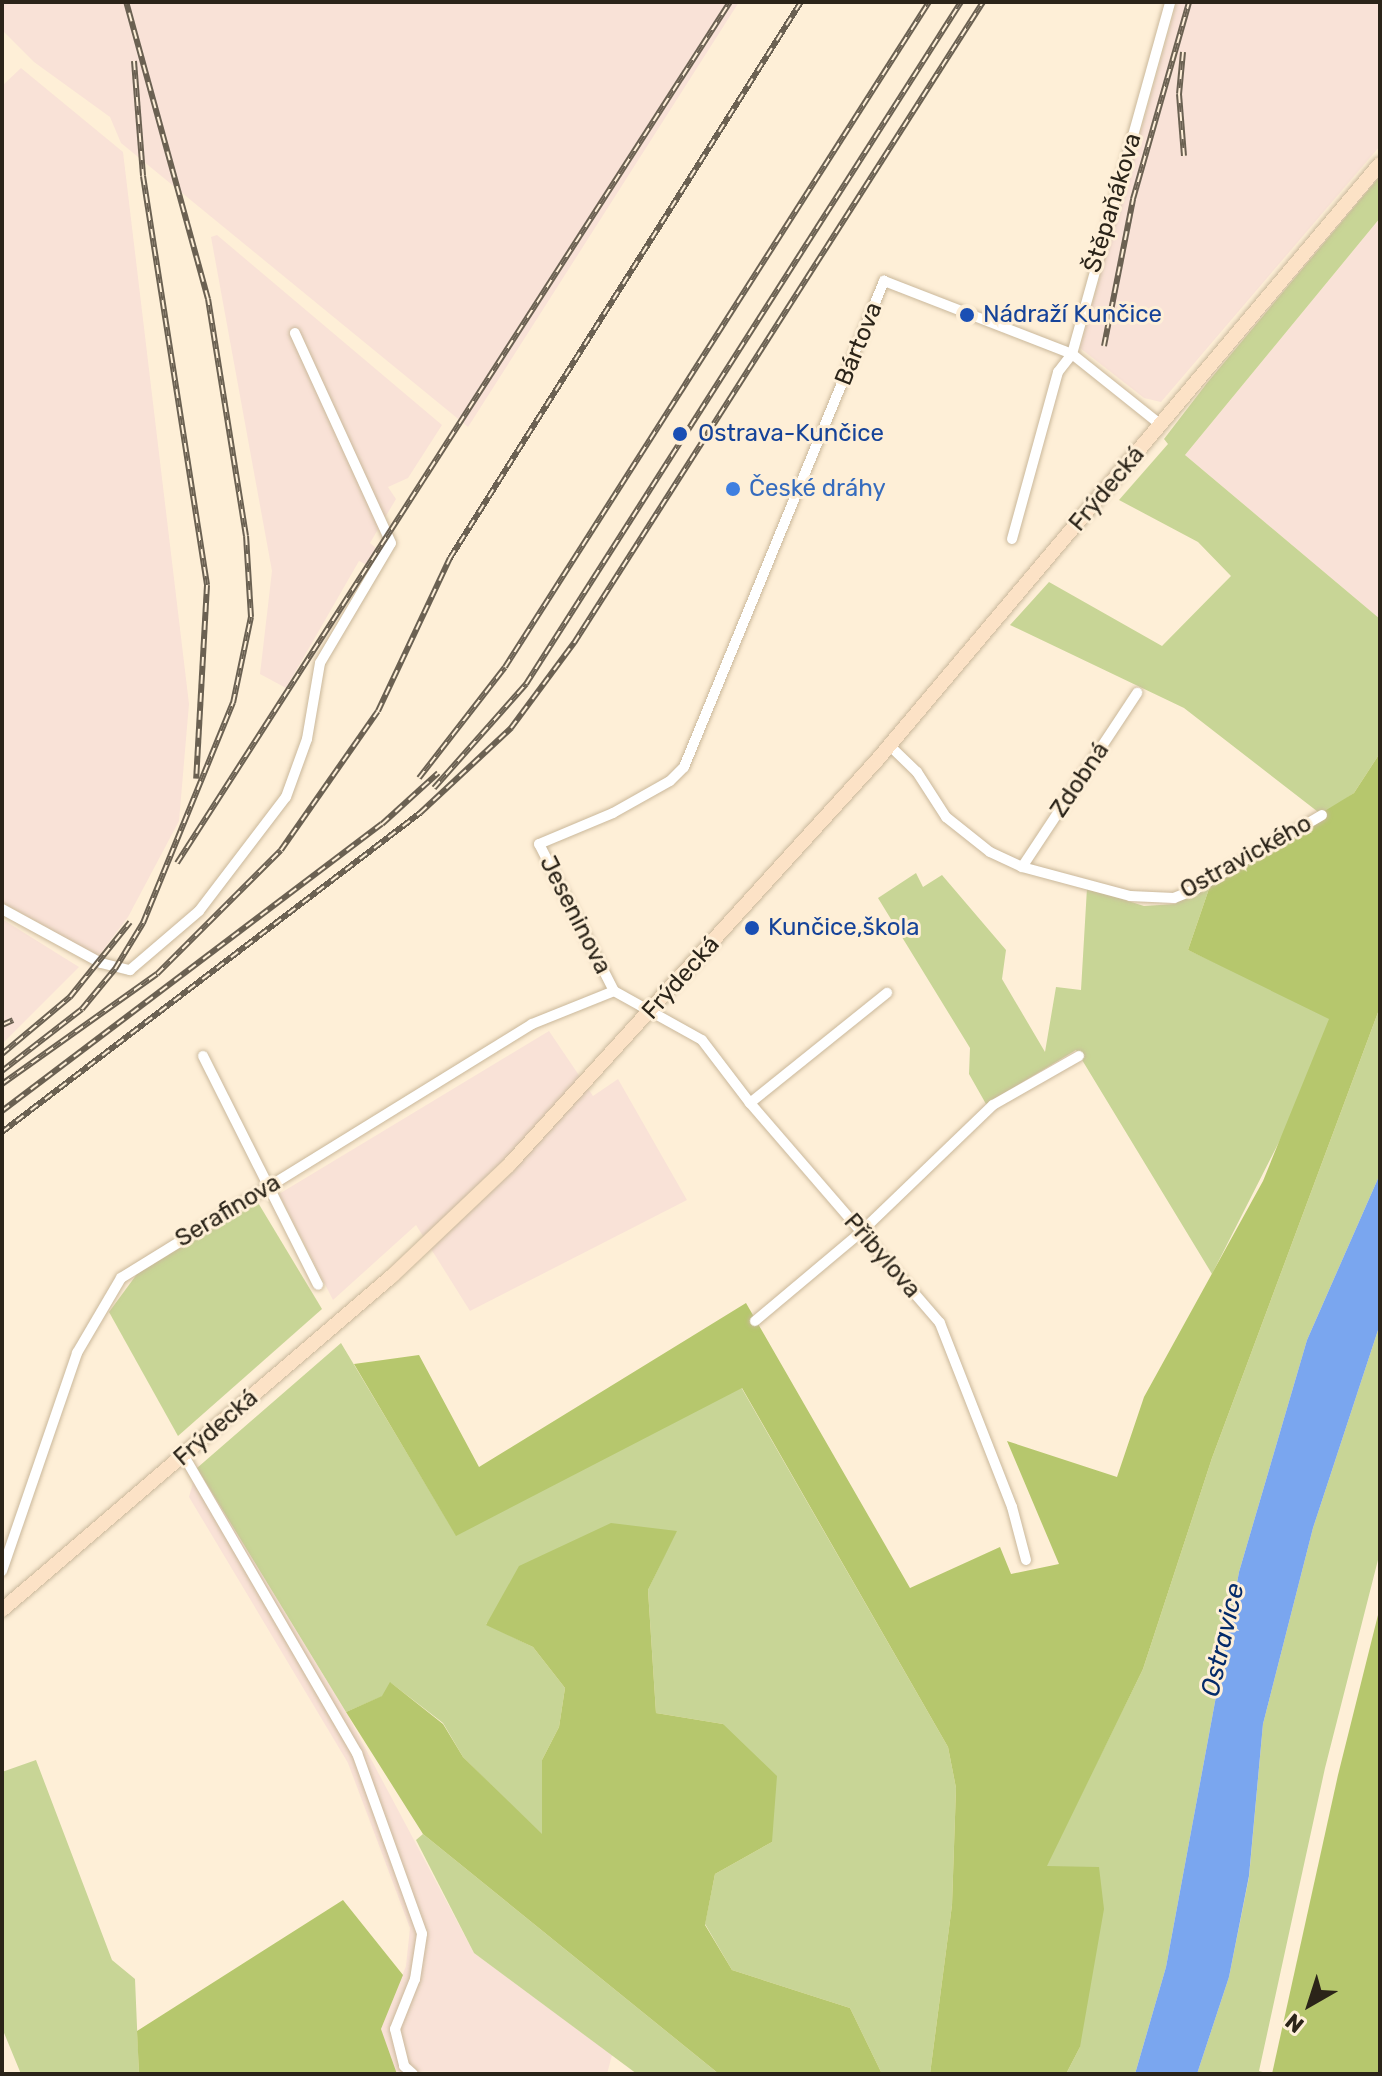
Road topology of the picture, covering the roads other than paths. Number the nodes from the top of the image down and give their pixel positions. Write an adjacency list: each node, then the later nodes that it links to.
1 (1170, 2): 4 (street, Štěpaňákova)
2 (1380, 164): 5 (main road, Frýdecká)
3 (295, 333): 12 (street)
4 (1072, 354): 5 (street, Bártova); 6 (street, Štěpaňákova); 10 (street, Bártova)
5 (1161, 425): 8 (main road, Frýdecká)
6 (1012, 539)
7 (1137, 693): 11 (street, Zdobná)
8 (889, 745): 11 (street, Ostravického); 15 (main road, Frýdecká)
9 (1322, 815): 11 (street, Ostravického)
10 (539, 844): 13 (street, Jeseninova)
11 (1022, 867)
12 (2, 909)
13 (614, 991): 15 (street, Jeseninova); 19 (street, Serafinova)
14 (887, 993): 18 (street)
15 (651, 1012): 18 (street, Přibylova); 23 (main road, Frýdecká)
16 (203, 1056): 19 (street)
17 (1079, 1056): 20 (street)
18 (750, 1103): 20 (street, Přibylova)
19 (267, 1188): 21 (street); 25 (street, Serafinova)
20 (861, 1232): 22 (street); 24 (street, Přibylova)
21 (318, 1285)
22 (755, 1321)
23 (184, 1456): 26 (main road, Frýdecká); 27 (street)
24 (1026, 1560)
25 (2, 1571)
26 (2, 1610)
27 (413, 2074)

